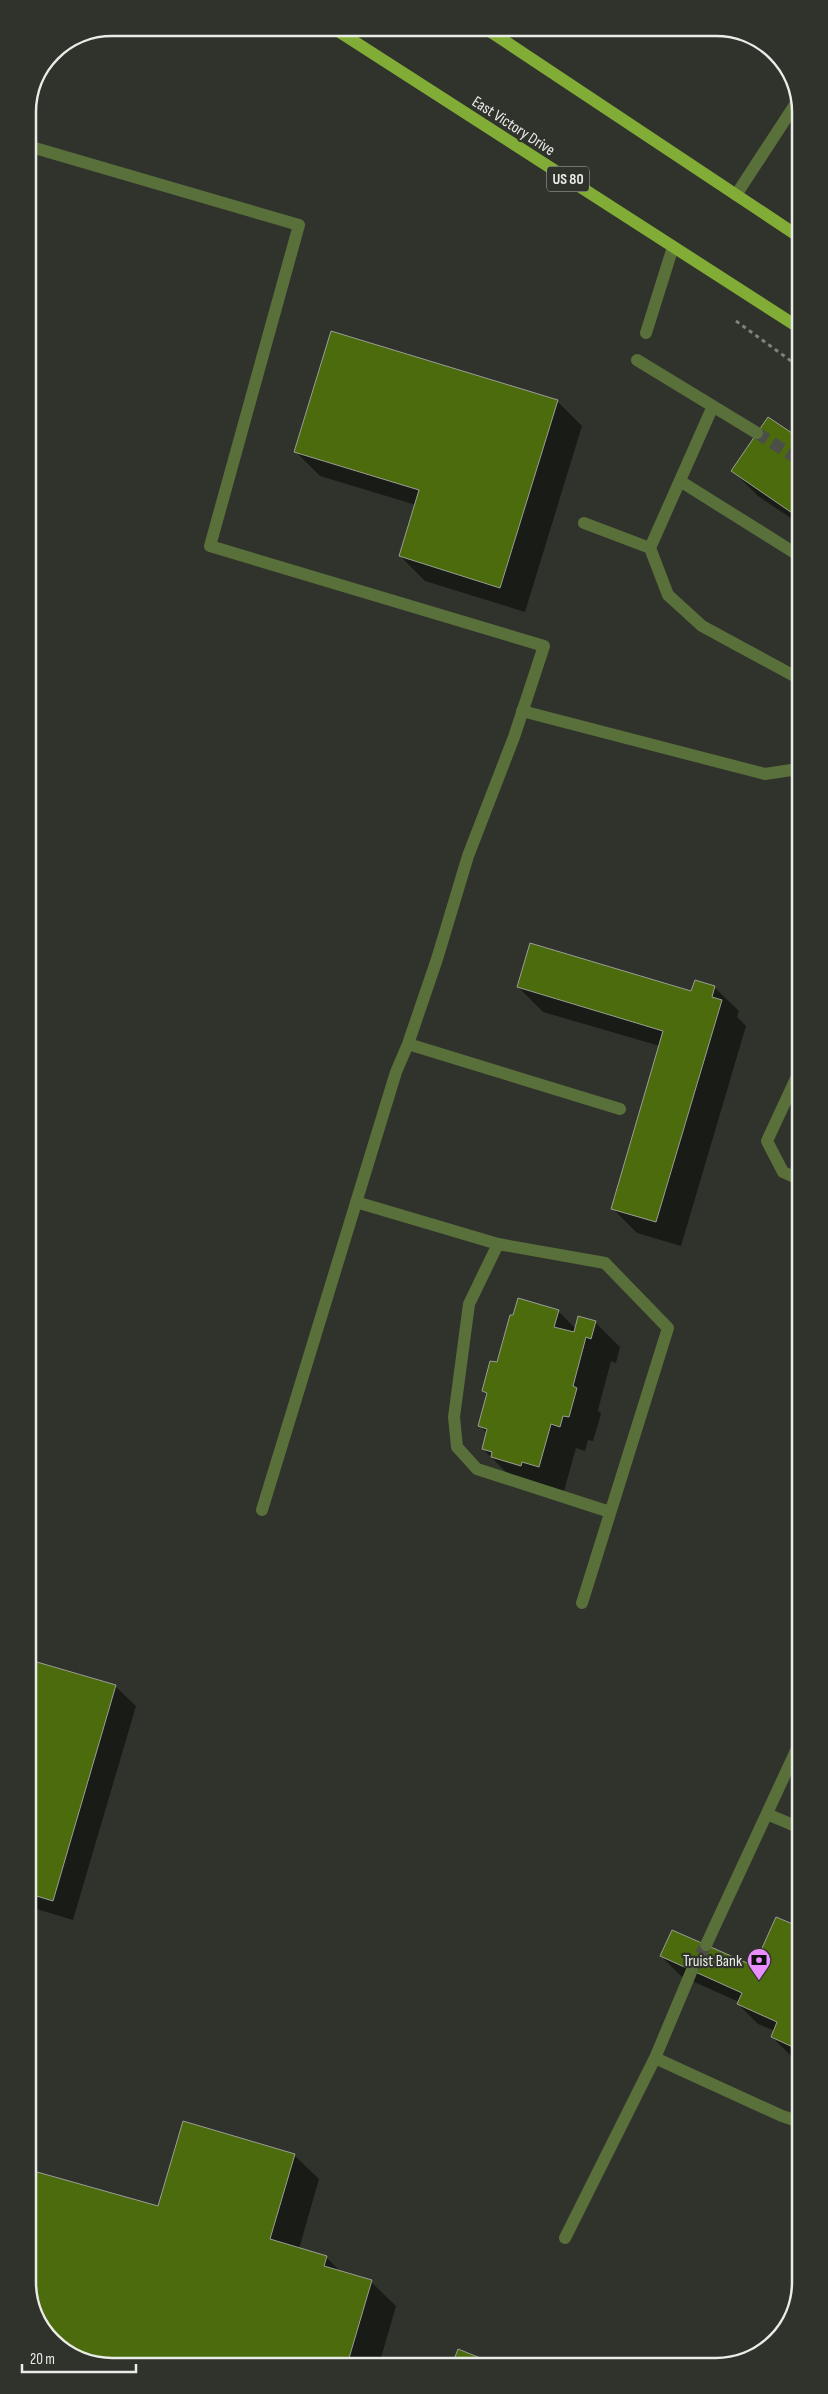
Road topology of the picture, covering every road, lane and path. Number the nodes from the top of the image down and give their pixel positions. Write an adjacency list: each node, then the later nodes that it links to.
1 (346, 36): 7 (main road, East Victory Drive / US 80)
2 (504, 36): 5 (main road)
3 (792, 110): 5 (lane)
4 (36, 148): 18 (lane)
5 (736, 195): 6 (main road)
6 (792, 232)
7 (673, 247): 8 (main road, East Victory Drive / US 80); 9 (lane)
8 (792, 323)
9 (646, 333)
10 (637, 360): 11 (lane)
11 (713, 406): 12 (lane); 13 (lane)
12 (757, 433)
13 (680, 481): 15 (lane); 16 (lane)
14 (584, 522): 15 (lane)
15 (650, 548): 17 (lane)
16 (792, 551)
17 (792, 675)
18 (522, 711): 19 (lane); 20 (lane)
19 (792, 770)
20 (408, 1044): 22 (lane); 24 (lane)
21 (792, 1087): 23 (lane)
22 (620, 1109)
23 (792, 1176)
24 (356, 1202): 25 (lane); 26 (lane)
25 (498, 1244): 27 (lane); 27 (lane)
26 (262, 1510)
27 (610, 1512): 28 (lane)
28 (582, 1602)
29 (792, 1759): 30 (lane)
30 (767, 1814): 31 (lane); 32 (lane)
31 (792, 1825)
32 (706, 1945)
33 (692, 1970): 34 (lane)
34 (655, 2058): 35 (lane); 36 (lane)
35 (792, 2119)
36 (565, 2238)

